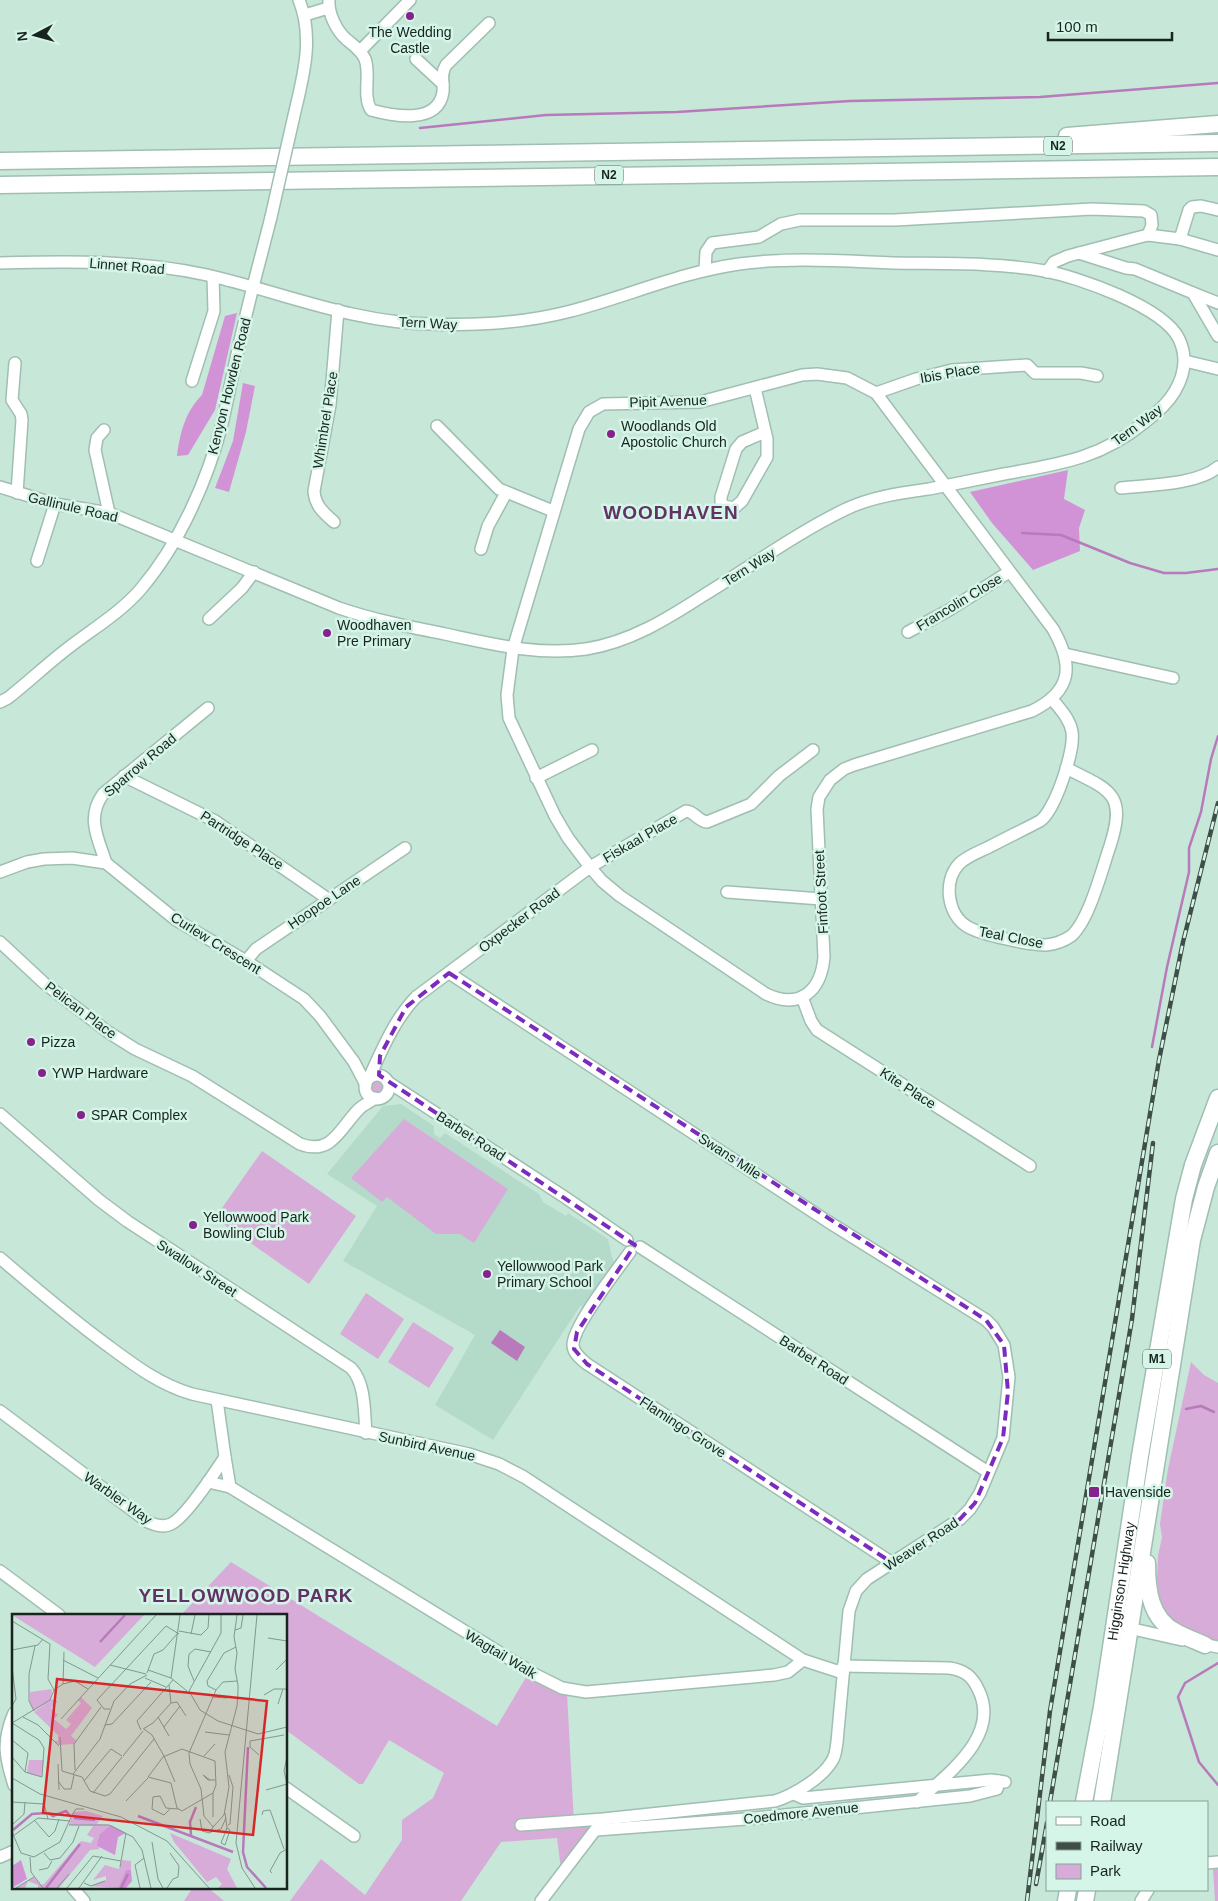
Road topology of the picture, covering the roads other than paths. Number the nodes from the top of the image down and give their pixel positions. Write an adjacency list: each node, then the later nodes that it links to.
1 (300, 0): 4 (street, Kenyon Howden Road)
2 (410, 0): 6 (street)
3 (329, 4): 4 (street); 6 (street)
4 (305, 15): 24 (street, Kenyon Howden Road, bridge)
5 (489, 23): 8 (street)
6 (360, 51): 8 (street)
7 (416, 59): 8 (street)
8 (443, 84)
9 (1218, 124): 11 (highway)
10 (1218, 143): 11 (highway, N2)
11 (897, 148): 12 (highway, N2)
12 (0, 161)
13 (1218, 167): 14 (highway, N2)
14 (0, 185)
15 (1218, 210): 17 (street)
16 (1148, 235): 17 (street); 19 (street); 21 (street)
17 (1180, 240): 18 (street)
18 (1218, 250)
19 (1078, 252): 22 (street); 25 (street)
20 (0, 263): 23 (street, Linnet Road)
21 (704, 270): 22 (street, Tern Way); 27 (street, Tern Way)
22 (1047, 272): 29 (street, Tern Way)
23 (214, 277): 24 (street, Linnet Road); 33 (street)
24 (253, 287): 27 (street, Tern Way); 49 (street, Kenyon Howden Road)
25 (1193, 293): 26 (street); 28 (street)
26 (1218, 303)
27 (338, 310): 48 (street, Whimbrel Place)
28 (1218, 336)
29 (1185, 361): 31 (street); 40 (street, Tern Way)
30 (15, 363): 43 (street)
31 (1218, 369)
32 (1097, 376): 35 (street, Ibis Place)
33 (192, 381)
34 (755, 388): 35 (street, Pipit Avenue); 38 (street); 46 (street, Pipit Avenue)
35 (876, 393): 40 (street, Pipit Avenue)
36 (437, 426): 44 (street)
37 (104, 430): 47 (street)
38 (765, 432): 38 (street)
39 (1218, 467): 42 (street)
40 (947, 486): 53 (street, Finfoot Street); 56 (street, Tern Way)
41 (0, 487): 43 (street, Gallinule Road)
42 (1121, 488)
43 (17, 493): 45 (street, Gallinule Road)
44 (506, 493): 46 (street); 50 (street)
45 (55, 504): 47 (street, Gallinule Road); 51 (street)
46 (553, 511): 56 (street, Pipit Avenue)
47 (109, 513): 49 (street, Gallinule Road)
48 (334, 522)
49 (174, 539): 52 (street, Tern Way); 60 (street, Kenyon Howden Road)
50 (481, 549)
51 (37, 561)
52 (254, 572): 54 (street); 56 (street, Tern Way)
53 (1009, 572): 55 (street, Francolin Close); 57 (street, Finfoot Street)
54 (209, 619)
55 (908, 632)
56 (513, 649): 67 (street)
57 (1065, 654): 58 (street); 59 (street, Finfoot Street)
58 (1173, 678)
59 (1052, 699): 65 (street, Teal Close); 74 (street, Finfoot Street)
60 (4, 700): 62 (street, Kenyon Howden Road)
61 (208, 708): 66 (street, Sparrow Road)
62 (0, 712)
63 (592, 750): 67 (street)
64 (813, 750): 70 (street, Fiskaal Place)
65 (1066, 768): 65 (street, Teal Close)
66 (124, 776): 69 (street, Sparrow Road); 73 (street, Partridge Place)
67 (536, 778): 70 (street)
68 (405, 848): 73 (street, Hoopoe Lane)
69 (106, 863): 71 (street, Curlew Crescent); 76 (street, Curlew Crescent)
70 (590, 867): 77 (street, Oxpecker Road); 78 (street)
71 (0, 872)
72 (727, 892): 74 (street)
73 (328, 899): 76 (street, Hoopoe Lane)
74 (821, 899): 78 (street, Finfoot Street)
75 (0, 942): 83 (street, Pelican Place)
76 (246, 961): 79 (street, Curlew Crescent)
77 (449, 973): 79 (street, Oxpecker Road); 89 (street, Swans Mile)
78 (802, 997): 86 (street, Kite Place)
79 (374, 1079): 80 (street); 80 (street); 82 (street, Barbet Road); 83 (street)
80 (379, 1098): 82 (street, Barbet Road); 83 (street)
81 (1218, 1098): 101 (highway, Higginson Highway / M1)
82 (414, 1100): 87 (street, Barbet Road)
83 (359, 1108)
84 (0, 1114): 92 (street, Swallow Street)
85 (1218, 1153): 97 (highway, Higginson Highway / M1)
86 (1030, 1166)
87 (635, 1249): 94 (street, Barbet Road); 98 (street, Flamingo Grove)
88 (0, 1258): 90 (street, Sunbird Avenue)
89 (1004, 1345): 94 (street, Weaver Road)
90 (217, 1400): 92 (street, Sunbird Avenue); 93 (street)
91 (0, 1411): 95 (street, Warbler Way)
92 (366, 1433): 103 (street, Sunbird Avenue)
93 (225, 1457): 95 (street, Warbler Way); 96 (street)
94 (988, 1472): 98 (street, Weaver Road)
95 (208, 1482): 96 (street, Wagtail Walk)
96 (230, 1487): 103 (street, Wagtail Walk)
97 (1147, 1518): 101 (highway, Higginson Highway / M1); 102 (highway)
98 (891, 1562): 104 (street, Weaver Road)
99 (0, 1571): 100 (street)
100 (57, 1614)
101 (1121, 1627): 102 (street); 111 (highway, Higginson Highway / M1); 112 (highway, Higginson Highway / M1)
102 (1212, 1646)
103 (803, 1660): 104 (street, Sunbird Avenue)
104 (843, 1669): 106 (street, Weaver Road); 108 (street, Sunbird Avenue)
105 (12, 1717): 107 (street)
106 (837, 1742): 110 (street, Coedmore Avenue)
107 (12, 1777)
108 (934, 1786): 110 (street); 113 (street, Sunbird Avenue); 113 (street, Coedmore Avenue)
109 (288, 1789): 117 (street)
110 (794, 1794): 114 (street, Coedmore Avenue)
111 (1084, 1801)
112 (1102, 1801)
113 (917, 1802): 116 (street, Coedmore Avenue)
114 (603, 1819): 115 (street, Coedmore Avenue); 116 (street)
115 (520, 1825)
116 (596, 1830): 122 (street)
117 (354, 1836)
118 (12, 1852): 119 (street)
119 (0, 1857)
120 (73, 1888): 121 (street)
121 (84, 1901)
122 (541, 1901)

